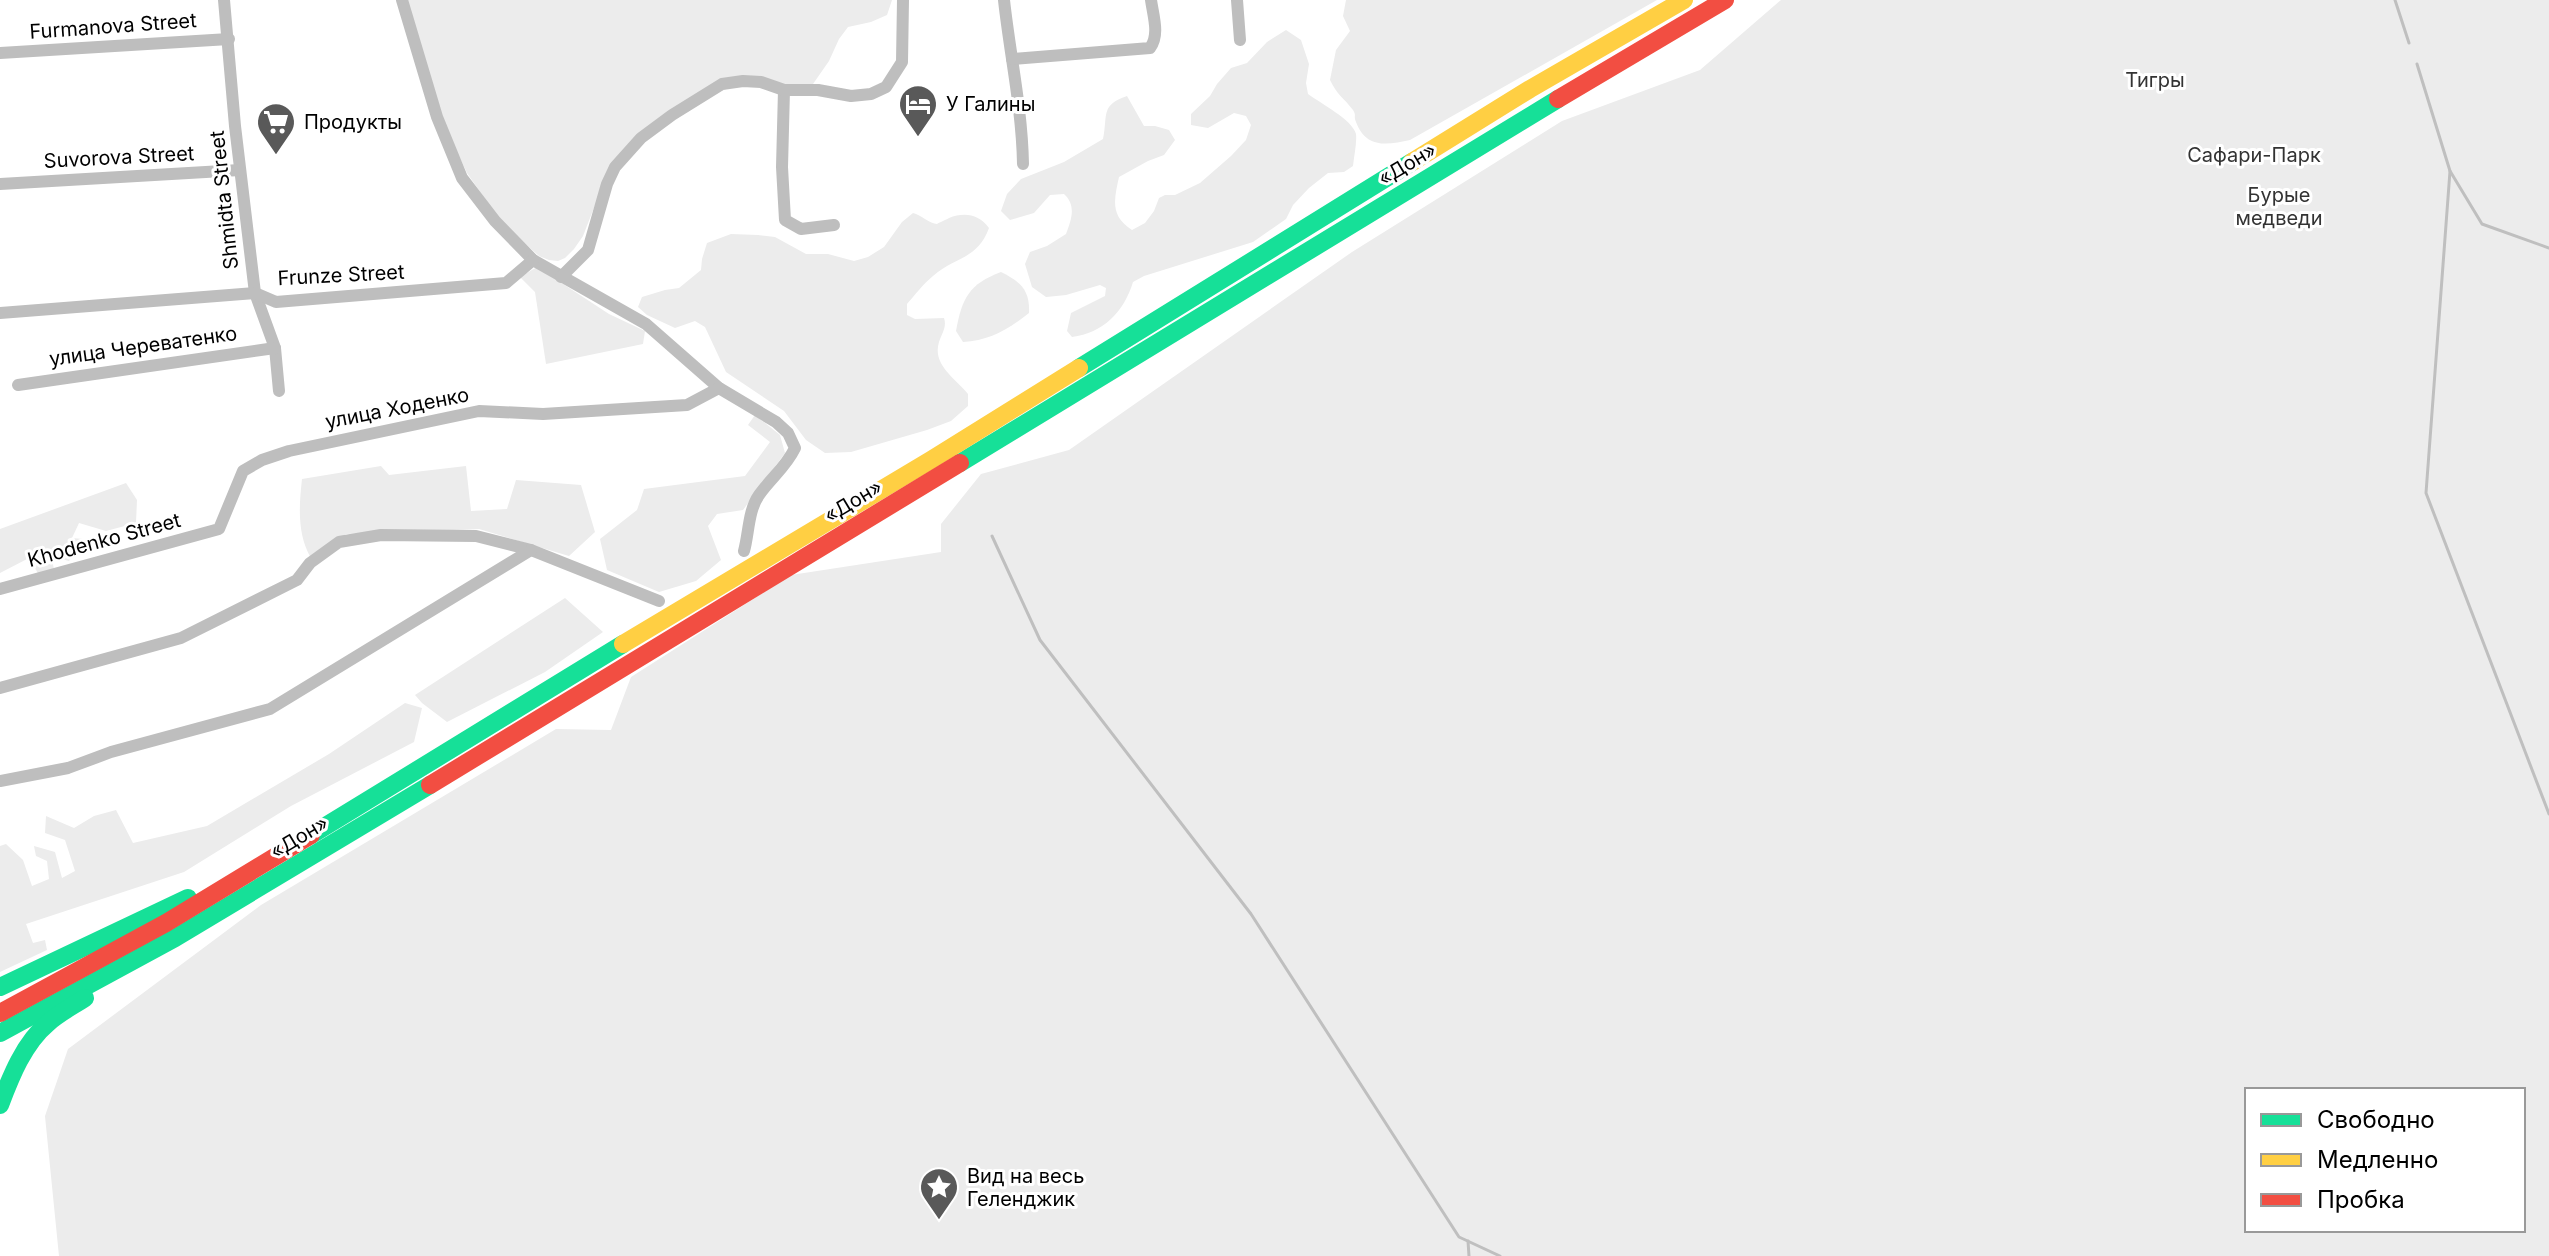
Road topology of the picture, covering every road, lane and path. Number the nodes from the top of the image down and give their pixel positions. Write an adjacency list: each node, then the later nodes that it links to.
1 (224, 0): 9 (street, Shmidta Street)
2 (402, 0): 18 (street)
3 (903, 0): 13 (street)
4 (1004, 0): 12 (street)
5 (1151, 0): 12 (street)
6 (1237, 0): 10 (street)
7 (1684, 0): 32 (main road, «Дон»)
8 (1725, 0): 33 (main road, «Дон»)
9 (229, 39): 11 (street, Furmanova Street); 15 (street, Shmidta Street)
10 (1240, 40)
11 (0, 53)
12 (1012, 59): 14 (street)
13 (784, 90): 17 (street); 19 (street)
14 (1023, 164)
15 (240, 170): 16 (street, Suvorova Street); 20 (street, Shmidta Street)
16 (0, 184)
17 (834, 225)
18 (533, 260): 19 (street); 20 (street, Frunze Street)
19 (561, 277): 24 (street)
20 (255, 293): 21 (street, Frunze Street); 22 (street, Shmidta Street)
21 (0, 313)
22 (275, 348): 23 (street, улица Череватенко); 25 (street, Shmidta Street)
23 (18, 385)
24 (719, 388): 27 (street); 28 (street, улица Ходенко)
25 (279, 391)
26 (531, 550): 29 (street); 30 (street); 31 (street)
27 (744, 551)
28 (0, 589)
29 (659, 601)
30 (0, 688)
31 (0, 781)
32 (284, 851): 34 (main road); 35 (main road, «Дон»)
33 (175, 938): 36 (main road, «Дон»); 37 (main road)
34 (0, 987)
35 (0, 1013)
36 (0, 1033)
37 (0, 1105)

